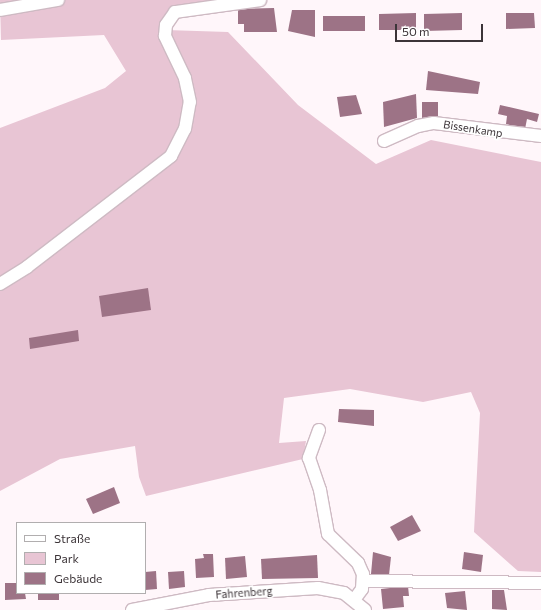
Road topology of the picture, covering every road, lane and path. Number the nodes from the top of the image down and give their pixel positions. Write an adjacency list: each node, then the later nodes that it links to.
1 (58, 0): 3 (street)
2 (260, 0): 6 (street)
3 (0, 10)
4 (541, 136): 5 (street, Bissenkamp)
5 (384, 141)
6 (0, 284)
7 (319, 430): 8 (street)
8 (364, 581): 9 (street); 10 (street)
9 (541, 583)
10 (354, 600): 11 (street, Fahrenberg); 12 (street, Fahrenberg)
11 (132, 610)
12 (365, 610)

